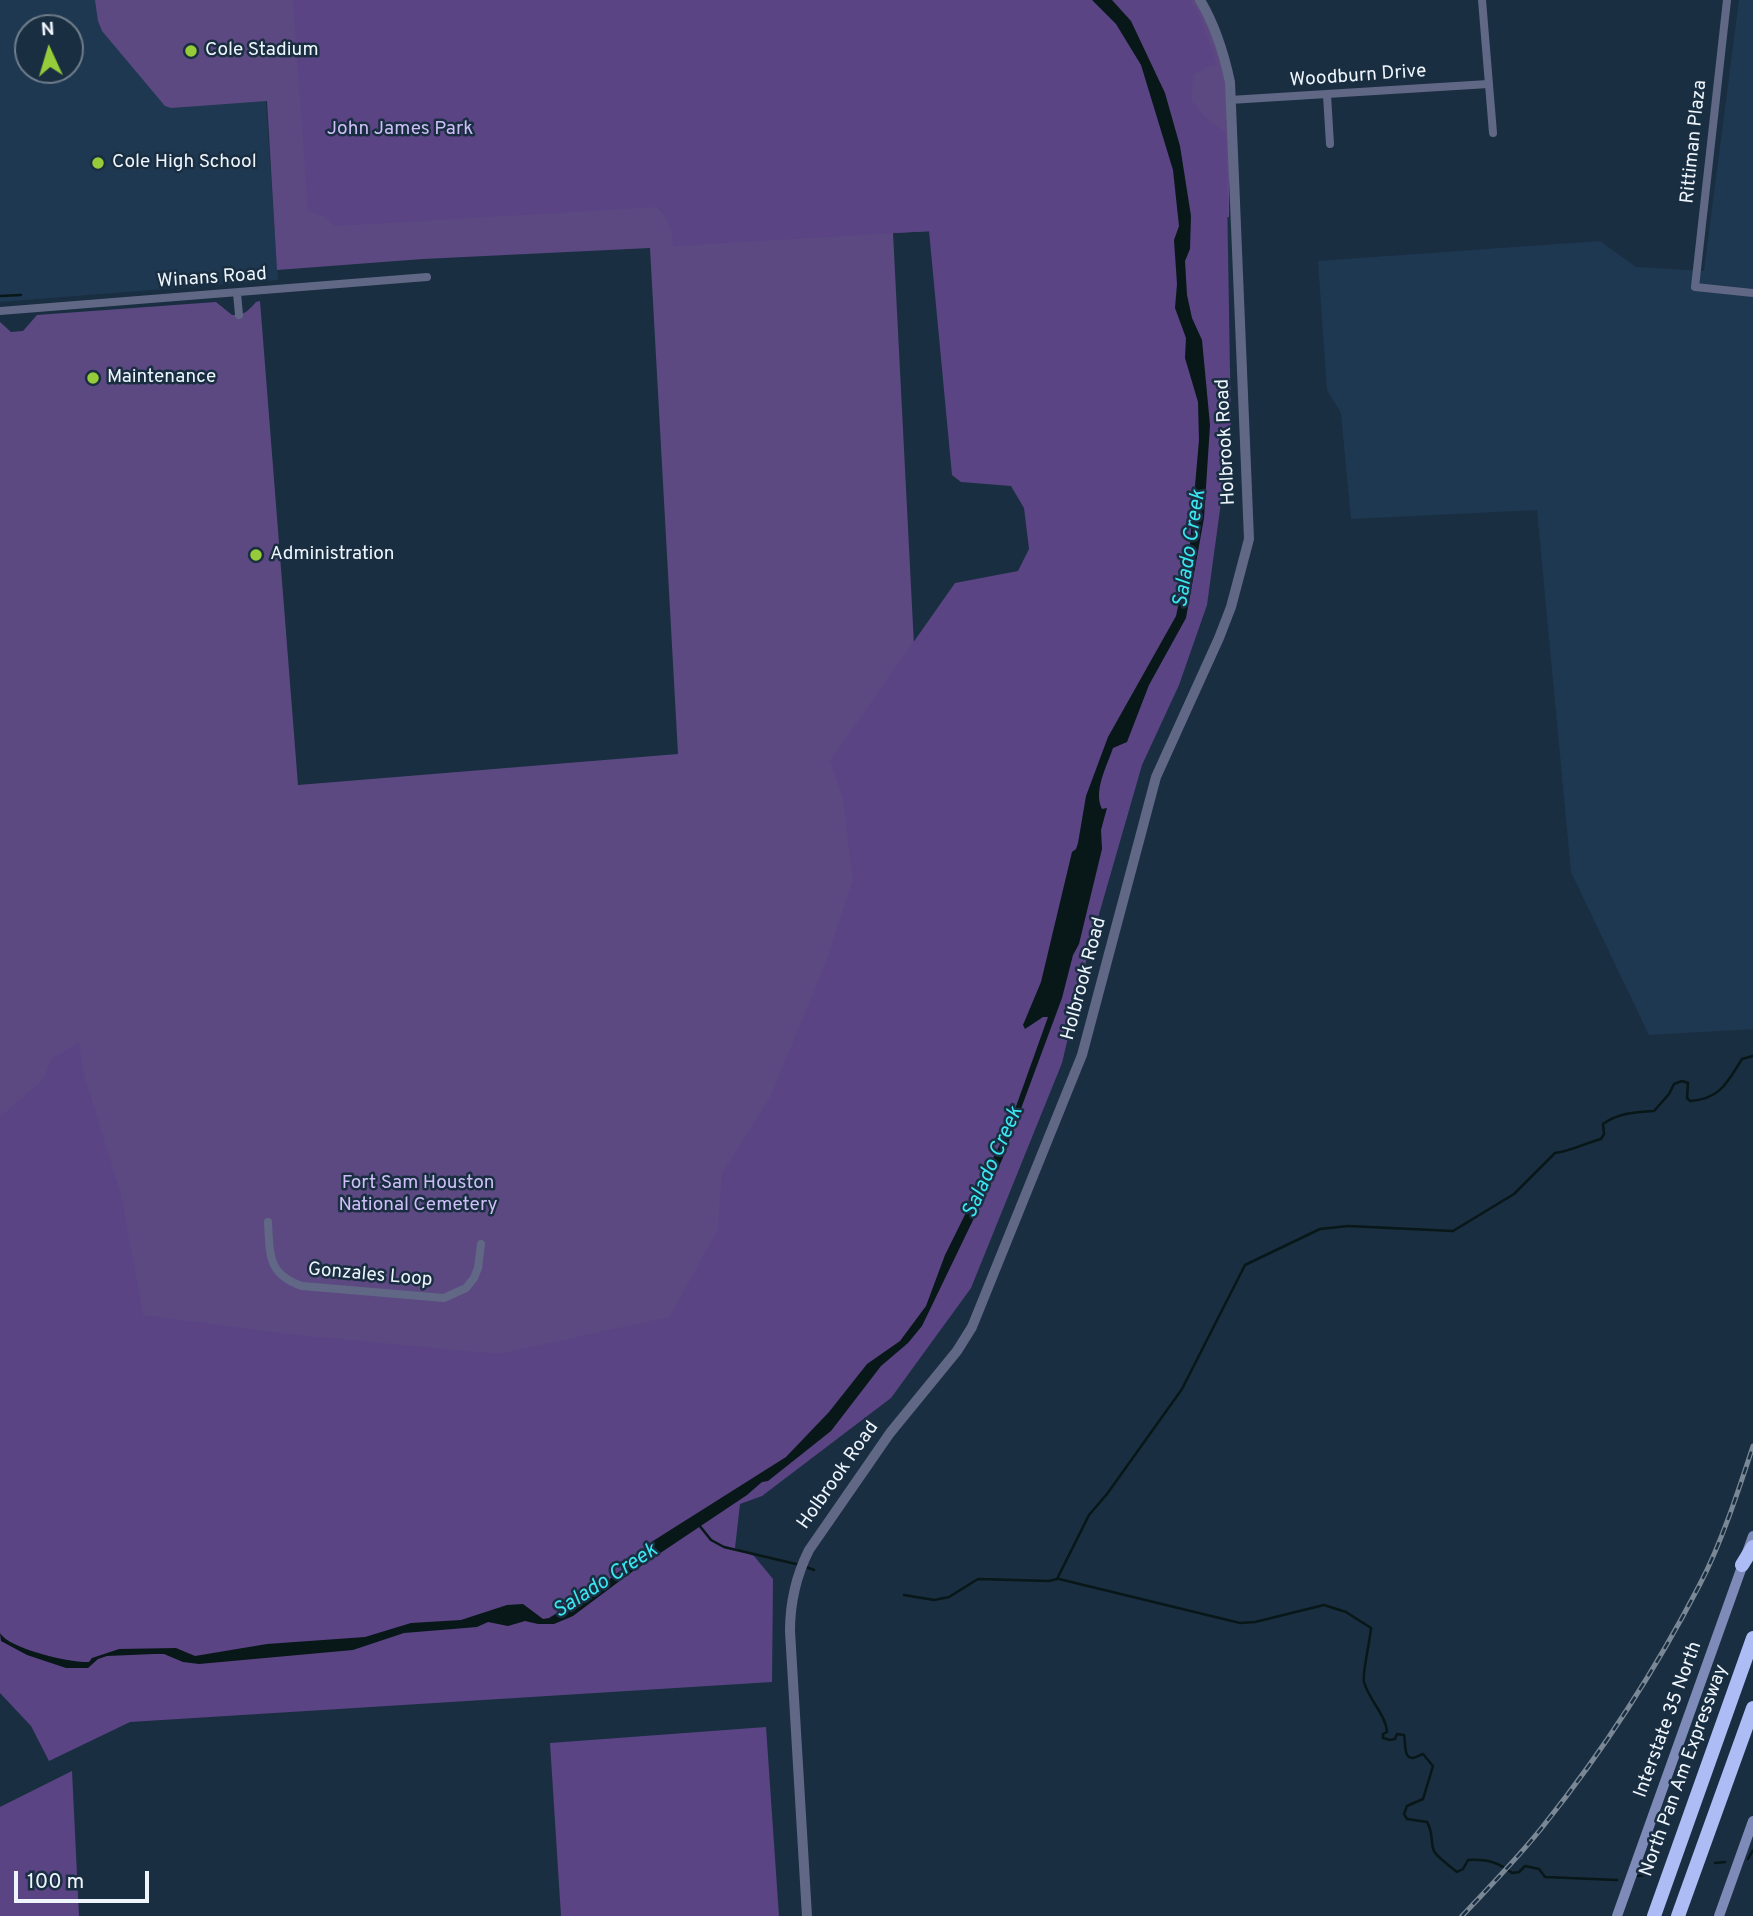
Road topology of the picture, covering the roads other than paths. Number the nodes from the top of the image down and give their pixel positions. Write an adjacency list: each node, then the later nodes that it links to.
1 (1200, 0): 6 (street, Holbrook Road)
2 (1482, 0): 4 (street)
3 (1727, 0): 11 (street, Rittiman Plaza)
4 (1488, 84): 5 (street, Woodburn Drive); 7 (street)
5 (1327, 95): 6 (street, Woodburn Drive); 8 (street)
6 (1230, 100): 23 (street, Holbrook Road)
7 (1493, 133)
8 (1330, 144)
9 (427, 277): 10 (street, Winans Road)
10 (237, 293): 12 (street, Winans Road); 13 (street)
11 (1753, 293)
12 (0, 311)
13 (239, 315)
14 (268, 1222): 15 (street, Gonzales Loop)
15 (481, 1244)
16 (1753, 1536): 18 (main road, Interstate 35 North)
17 (1753, 1547): 18 (highway)
18 (1742, 1564): 24 (main road, Interstate 35 North)
19 (1753, 1638): 25 (highway, North Pan Am Expressway)
20 (1753, 1708): 26 (highway)
21 (1753, 1821): 22 (main road)
22 (1750, 1836): 27 (main road)
23 (807, 1916)
24 (1617, 1916)
25 (1654, 1916)
26 (1678, 1916)
27 (1719, 1916)

